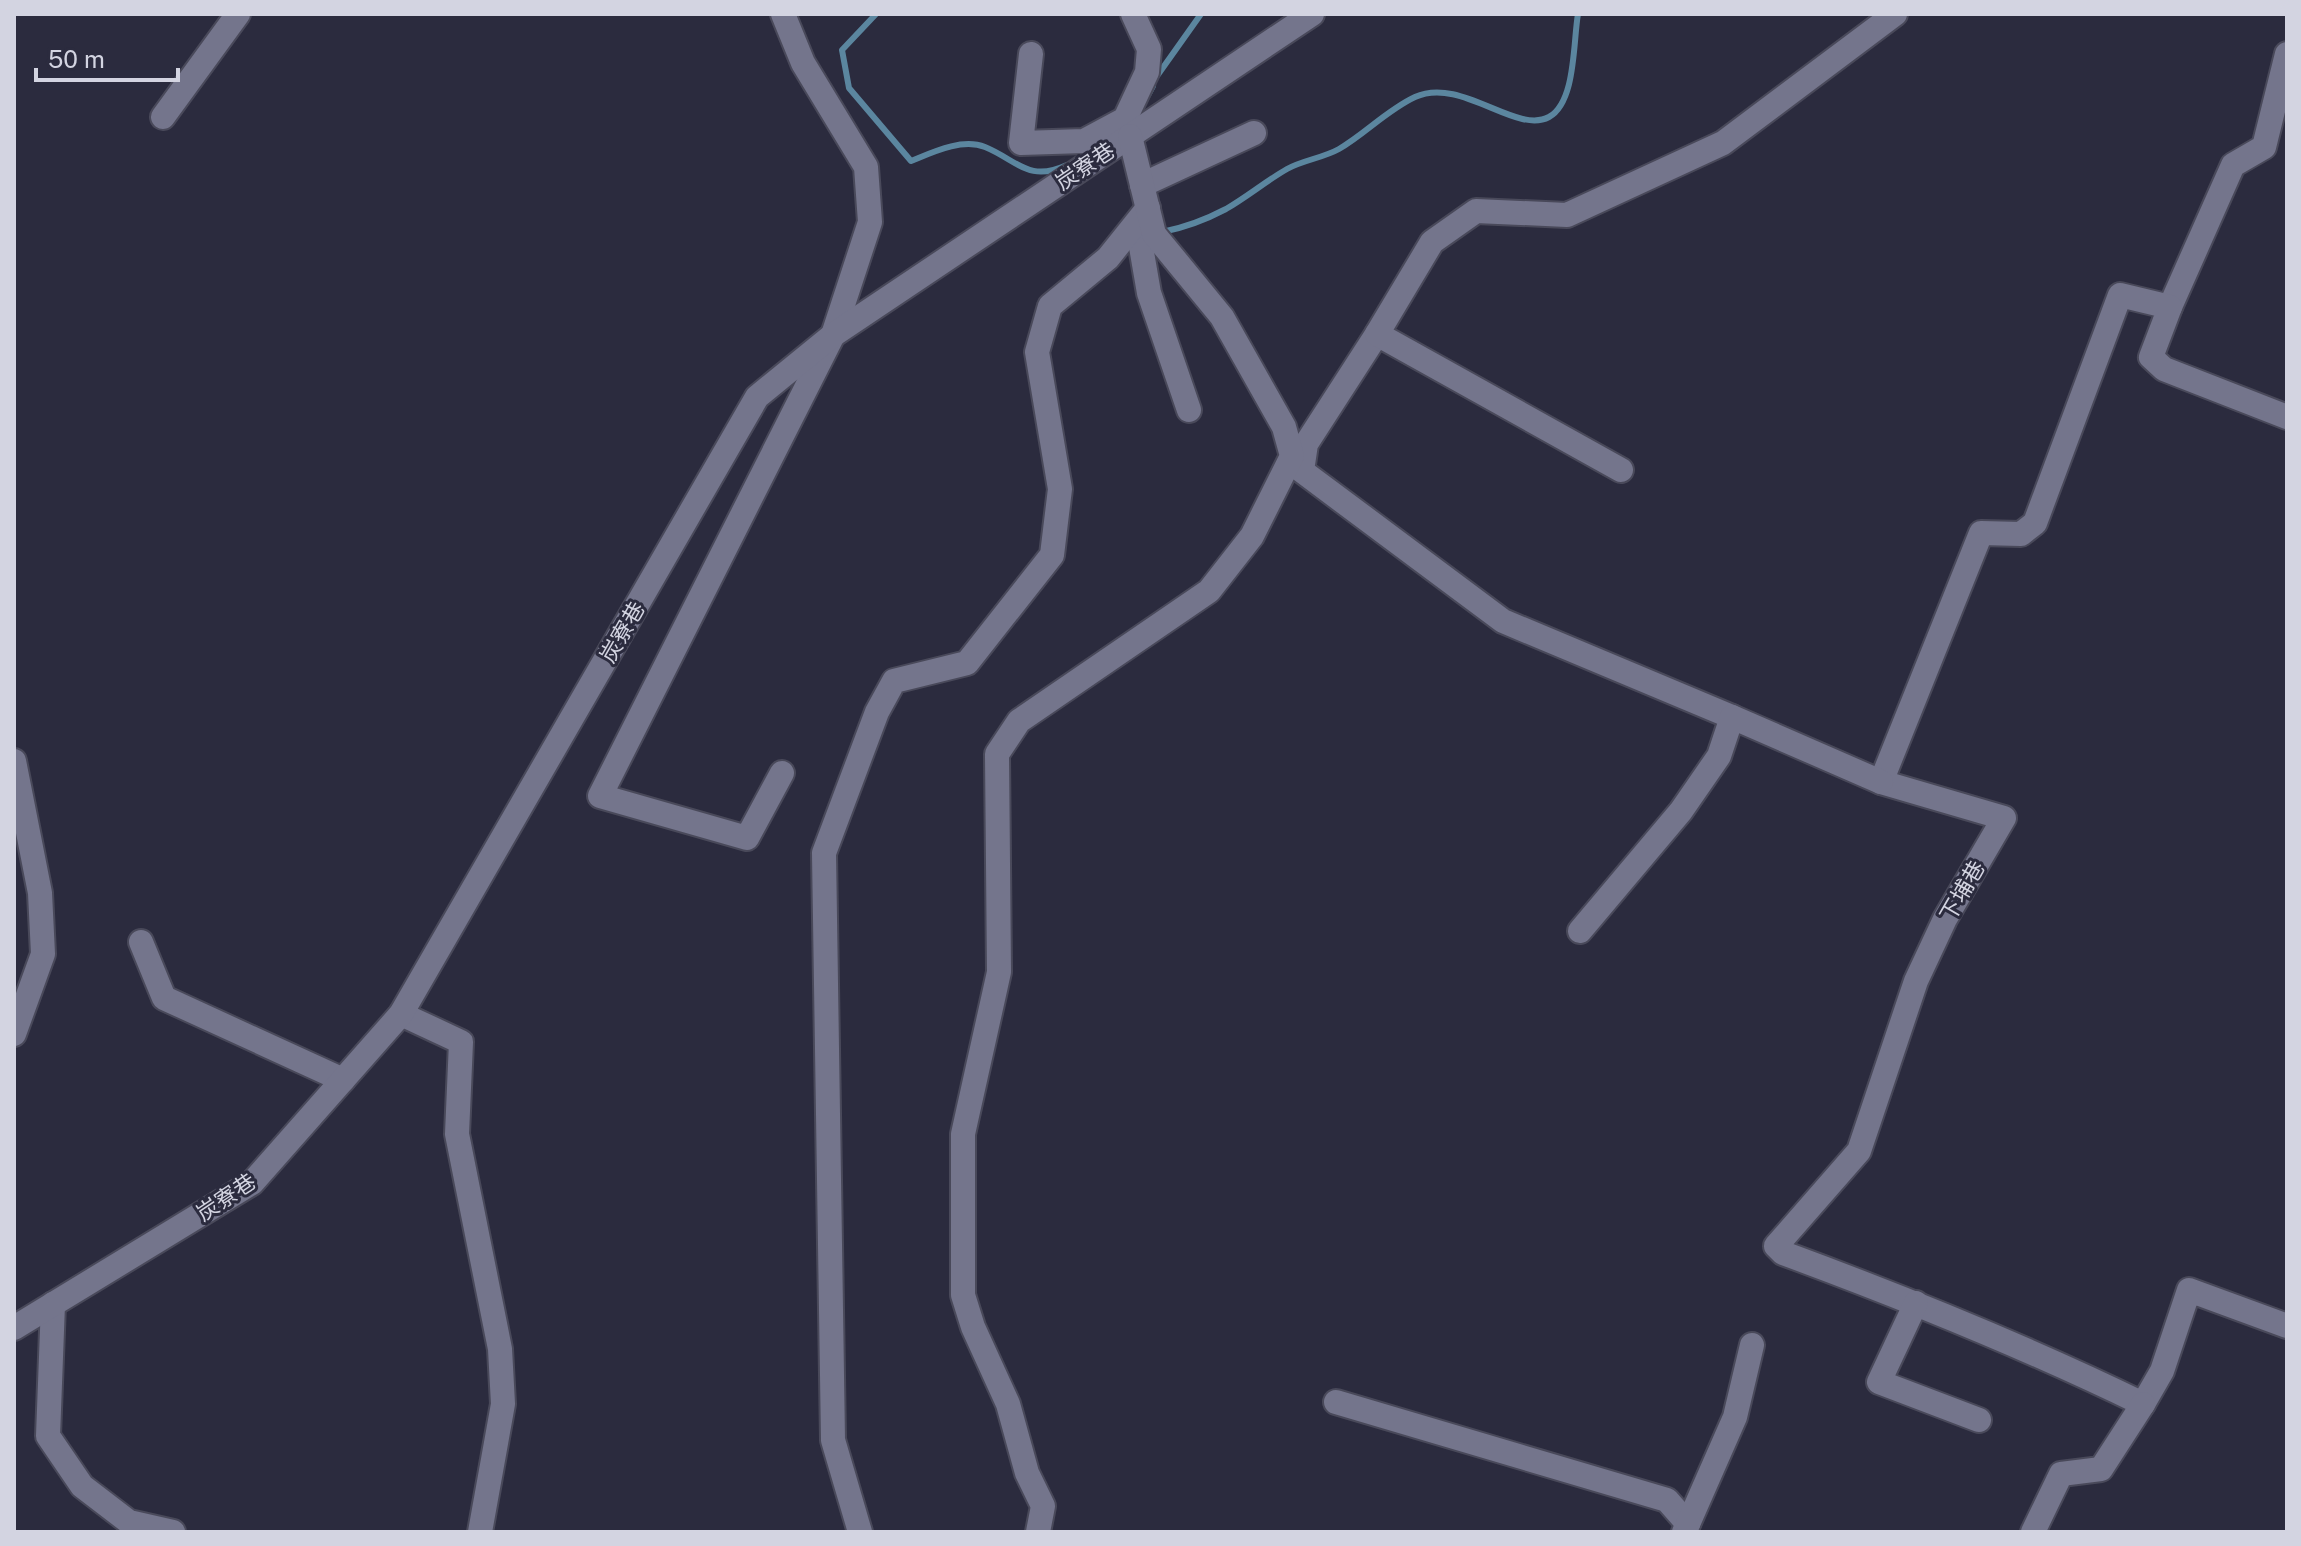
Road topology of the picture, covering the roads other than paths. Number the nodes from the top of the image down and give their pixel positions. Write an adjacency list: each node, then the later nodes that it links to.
1 (238, 14): 8 (street)
2 (783, 14): 15 (street)
3 (1133, 14): 6 (street)
4 (1312, 14): 10 (street, 炭寮巷)
5 (1895, 14): 14 (street)
6 (1031, 54)
7 (2287, 54): 13 (street)
8 (163, 117)
9 (1254, 133): 11 (street)
10 (1130, 136): 11 (street); 15 (street, 炭寮巷)
11 (1145, 196): 12 (street); 39 (street)
12 (1154, 234): 16 (street); 40 (street)
13 (2170, 307): 17 (street); 22 (street)
14 (1377, 334): 18 (street); 19 (street)
15 (833, 335): 21 (street); 25 (street, 炭寮巷)
16 (1189, 410)
17 (2287, 417)
18 (1621, 470)
19 (1732, 717): 22 (street); 23 (street)
20 (14, 761): 26 (street)
21 (782, 773)
22 (1881, 782): 28 (street, 下埔巷)
23 (1580, 931)
24 (141, 942): 27 (street)
25 (401, 1014): 27 (street, 炭寮巷); 38 (street)
26 (14, 1034)
27 (343, 1080): 29 (street, 炭寮巷)
28 (1916, 1303): 34 (street, 下埔巷); 35 (street)
29 (53, 1304): 31 (street, 炭寮巷); 37 (street)
30 (2287, 1326): 34 (street)
31 (14, 1328)
32 (1752, 1345): 36 (street)
33 (1336, 1402): 36 (street)
34 (2143, 1404): 41 (street)
35 (1979, 1420)
36 (1686, 1528)
37 (173, 1532)
38 (480, 1532)
39 (860, 1532)
40 (1038, 1532)
41 (2033, 1532)

